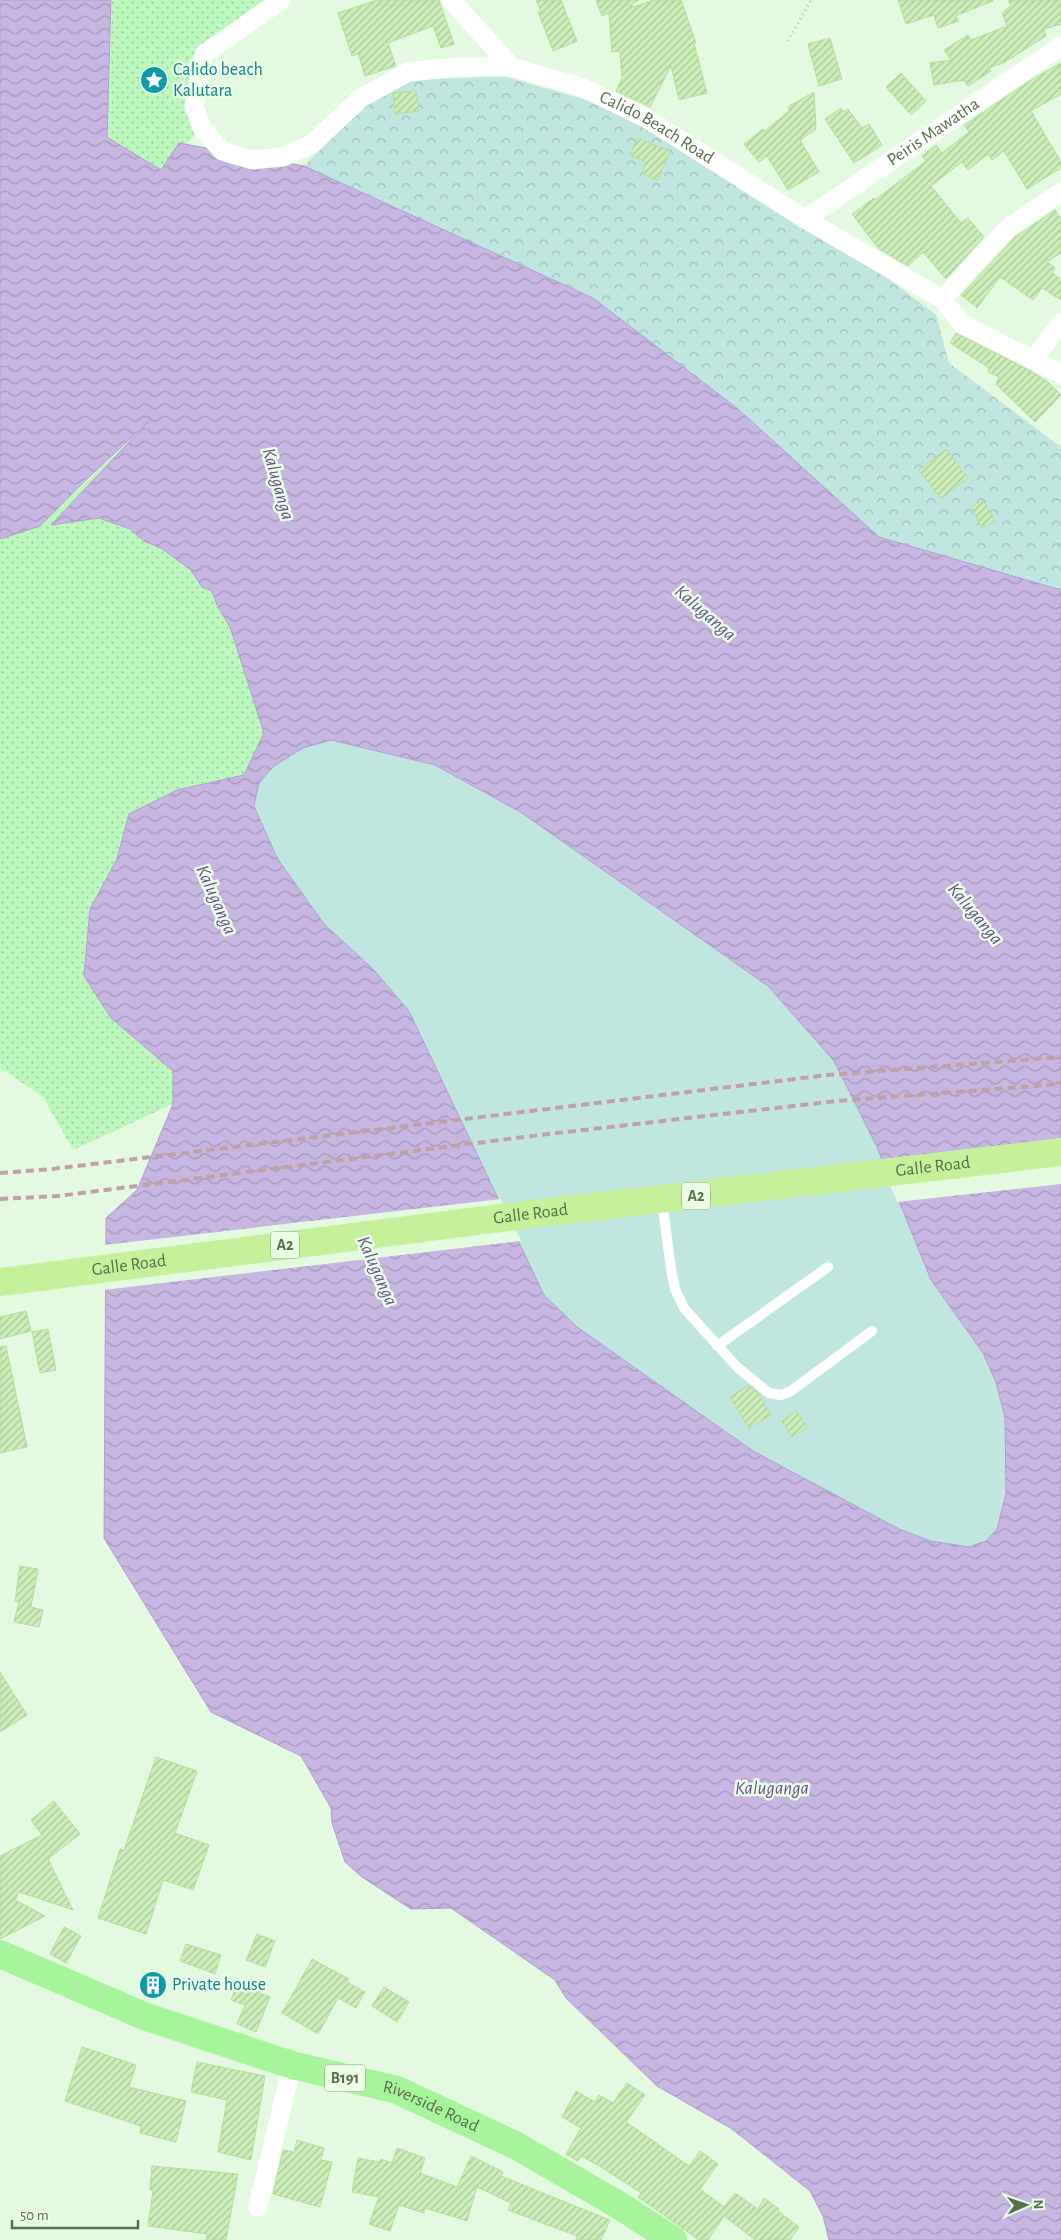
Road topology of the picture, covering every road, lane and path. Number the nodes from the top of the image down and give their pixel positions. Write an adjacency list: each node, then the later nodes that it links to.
1 (280, 0): 6 (street, Calido Beach Road)
2 (451, 0): 6 (street)
3 (811, 0): 4 (path)
4 (788, 41)
5 (1061, 46): 8 (street, Peiris Mawatha)
6 (512, 68): 8 (street, Calido Beach Road)
7 (1061, 192): 9 (street)
8 (805, 219): 9 (street, Calido Beach Road)
9 (942, 299): 11 (street, Calido Beach Road)
10 (1061, 323): 11 (street)
11 (1034, 359): 12 (street, Calido Beach Road)
12 (1061, 374)
13 (1061, 1152): 14 (highway, Galle Road / A2)
14 (662, 1200): 16 (highway, Galle Road / A2); 18 (lane)
15 (828, 1267): 18 (lane)
16 (0, 1282)
17 (872, 1331): 18 (lane)
18 (717, 1346)
19 (0, 1954): 20 (main road, Riverside Road / B191)
20 (292, 2065): 21 (street); 22 (main road, Riverside Road / B191)
21 (258, 2207)
22 (673, 2240)

